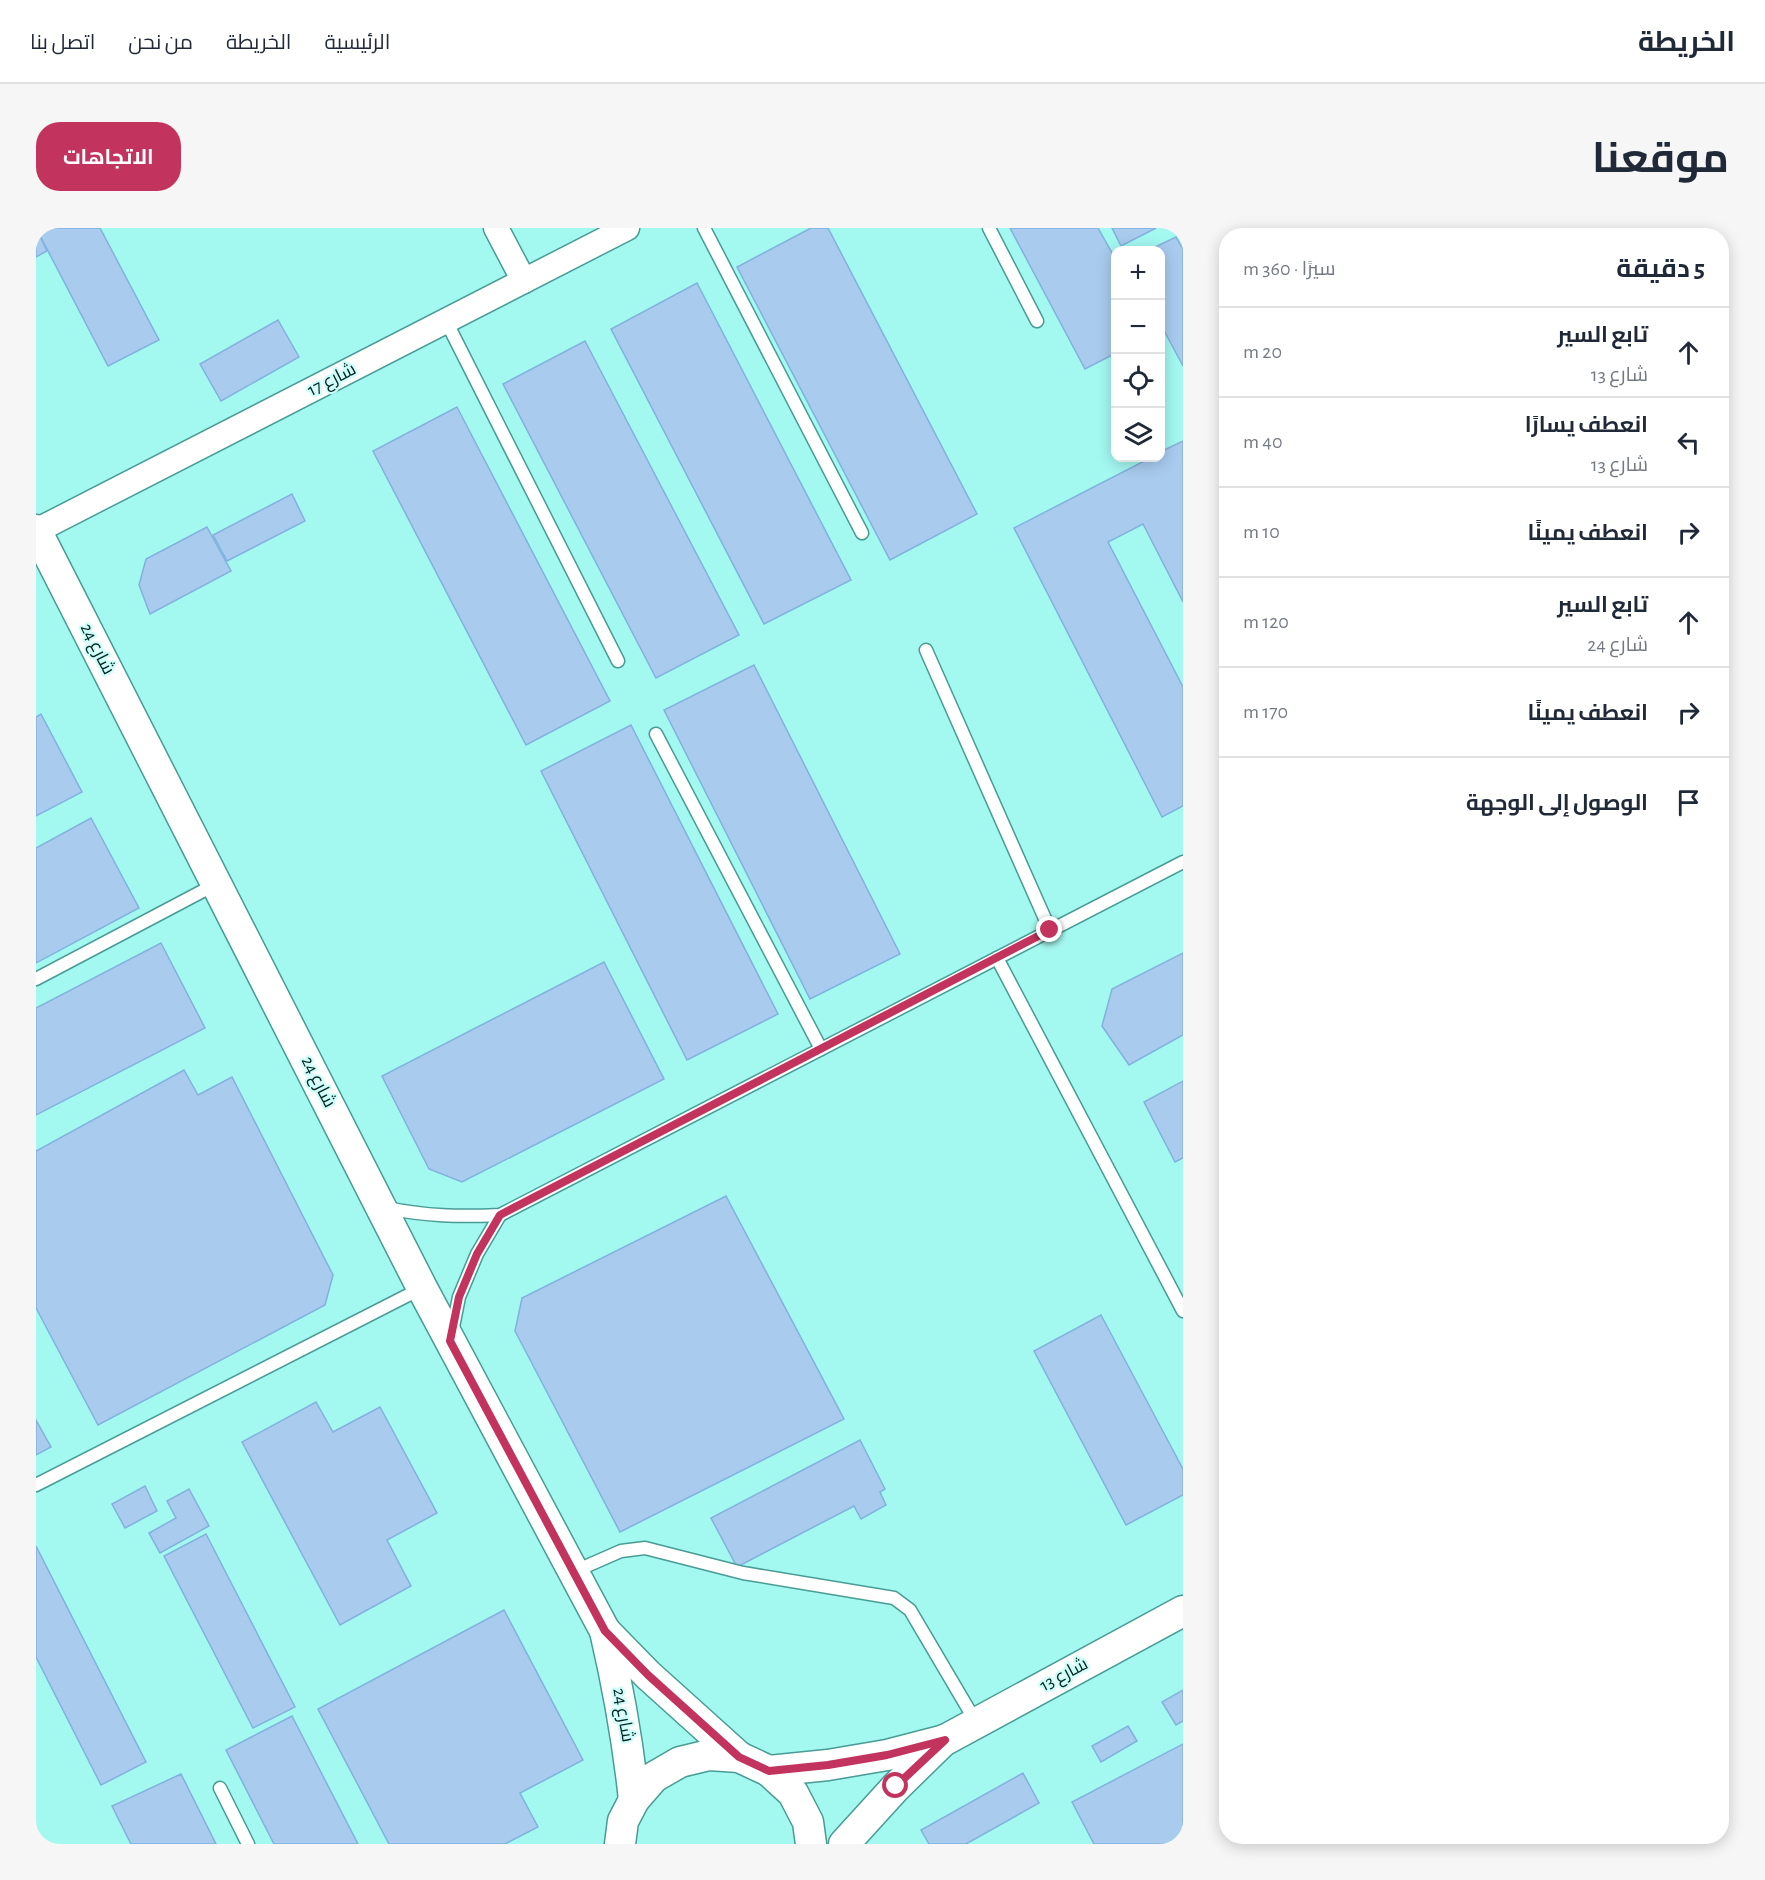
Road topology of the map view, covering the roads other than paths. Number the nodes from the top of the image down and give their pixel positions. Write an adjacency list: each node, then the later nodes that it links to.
1 (496, 228): 5 (street)
2 (627, 228): 5 (street, شارع 17)
3 (704, 228): 9 (lane)
4 (989, 228): 7 (lane)
5 (524, 281): 6 (street, شارع 17)
6 (446, 321): 8 (street, شارع 17); 11 (lane)
7 (1037, 321)
8 (36, 530): 14 (street, شارع 24)
9 (862, 533)
10 (926, 650): 15 (lane)
11 (618, 661)
12 (656, 734): 18 (lane)
13 (1183, 861): 15 (lane)
14 (218, 884): 17 (lane); 19 (street, شارع 24)
15 (1050, 930): 16 (lane)
16 (997, 958): 18 (lane); 22 (lane)
17 (36, 979)
18 (821, 1049): 20 (lane)
19 (381, 1208): 20 (lane); 21 (street, شارع 24)
20 (500, 1215): 23 (lane)
21 (422, 1288): 23 (street, شارع 24); 24 (lane)
22 (1183, 1311)
23 (450, 1341): 25 (street, شارع 24)
24 (36, 1485)
25 (573, 1572): 27 (street, شارع 24); 28 (lane)
26 (1183, 1611): 28 (street, شارع 13)
27 (605, 1631): 30 (street, شارع 24); 33 (street, شارع 24)
28 (976, 1722): 29 (street, شارع 13)
29 (945, 1740): 31 (street, شارع 13); 37 (street, شارع 13)
30 (739, 1757): 31 (street); 33 (street)
31 (769, 1771): 36 (street)
32 (220, 1788): 34 (lane)
33 (626, 1821): 35 (street)
34 (248, 1844)
35 (604, 1844)
36 (812, 1844)
37 (844, 1844)

